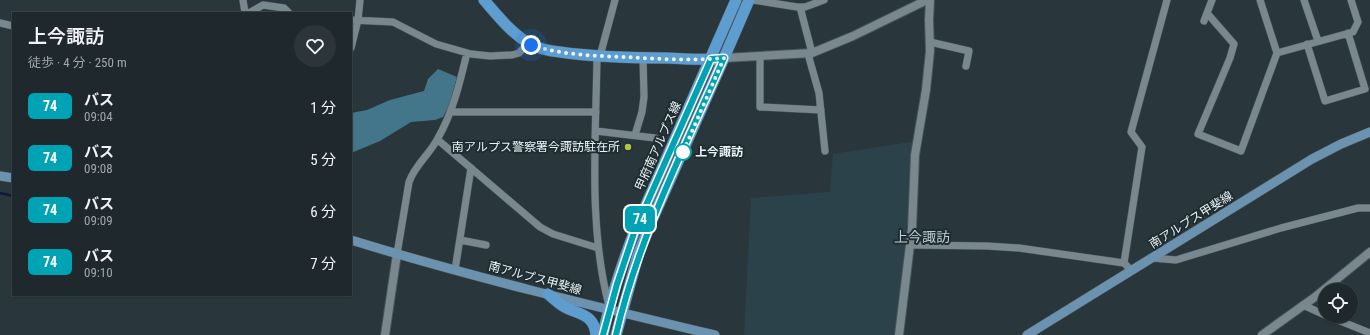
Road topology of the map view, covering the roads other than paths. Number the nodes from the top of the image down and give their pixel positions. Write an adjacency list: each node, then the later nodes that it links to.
1 (243, 0): 18 (street)
2 (360, 0): 22 (street)
3 (484, 0): 30 (main road)
4 (615, 0): 35 (street)
5 (736, 0): 39 (main road, 甲府南アルプス線)
6 (749, 0): 38 (main road, 甲府南アルプス線)
7 (752, 0): 16 (street)
8 (824, 0): 17 (street)
9 (927, 0): 33 (street)
10 (930, 0): 28 (street)
11 (1167, 0): 62 (street)
12 (1212, 0): 21 (street)
13 (1260, 0): 34 (street)
14 (1304, 0): 29 (street)
15 (1351, 0): 26 (street)
16 (762, 1): 17 (street)
17 (800, 7): 33 (street)
18 (245, 12)
19 (251, 12): 20 (street)
20 (288, 12)
21 (1207, 13): 23 (street); 34 (street)
22 (354, 20): 27 (street); 32 (street)
23 (1204, 21)
24 (0, 23): 25 (street)
25 (12, 26)
26 (1348, 33): 29 (street); 31 (street)
27 (352, 39)
28 (930, 42): 40 (street); 57 (street)
29 (1318, 42): 31 (street)
30 (528, 43): 32 (street); 35 (main road)
31 (1307, 44): 34 (street)
32 (467, 53): 42 (street)
33 (810, 53): 36 (street); 41 (street)
34 (1277, 53)
35 (598, 56): 37 (main road); 43 (street)
36 (760, 56): 38 (street); 41 (street)
37 (643, 58): 39 (main road); 46 (street)
38 (724, 58): 39 (main road); 69 (main road, 甲府南アルプス線)
39 (711, 59): 67 (main road, 甲府南アルプス線)
40 (966, 66)
41 (821, 110): 49 (street)
42 (451, 112): 43 (street); 48 (street)
43 (596, 112): 44 (street)
44 (596, 130): 46 (street); 58 (street)
45 (1370, 132): 61 (main road, 南アルプス甲斐線)
46 (635, 136): 47 (street)
47 (655, 138)
48 (438, 140): 50 (street); 60 (street)
49 (824, 151)
50 (471, 168): 55 (street); 58 (street)
51 (0, 176): 52 (main road)
52 (12, 178)
53 (1370, 208): 61 (street)
54 (352, 240): 60 (main road, 南アルプス甲斐線)
55 (460, 240): 56 (street); 63 (street)
56 (486, 245)
57 (910, 245): 62 (street); 77 (street)
58 (598, 248): 67 (street)
59 (1370, 252): 66 (street)
60 (397, 254): 63 (main road, 南アルプス甲斐線); 72 (street)
61 (1152, 258): 64 (main road, 南アルプス甲斐線)
62 (1124, 263): 64 (street)
63 (455, 270): 65 (main road, 南アルプス甲斐線)
64 (1132, 271): 78 (main road, 南アルプス甲斐線)
65 (548, 294): 67 (main road, 南アルプス甲斐線); 73 (main road)
66 (1303, 306): 68 (street); 79 (street)
67 (609, 310): 69 (main road, 南アルプス甲斐線); 74 (main road, 甲府南アルプス線)
68 (1318, 312)
69 (621, 313): 75 (main road, 甲府南アルプス線); 76 (main road, 南アルプス甲斐線)
70 (1345, 323): 71 (street)
71 (1370, 334)
72 (384, 335)
73 (596, 335)
74 (603, 335)
75 (616, 335)
76 (714, 335)
77 (899, 335)
78 (1027, 335)
79 (1262, 335)

